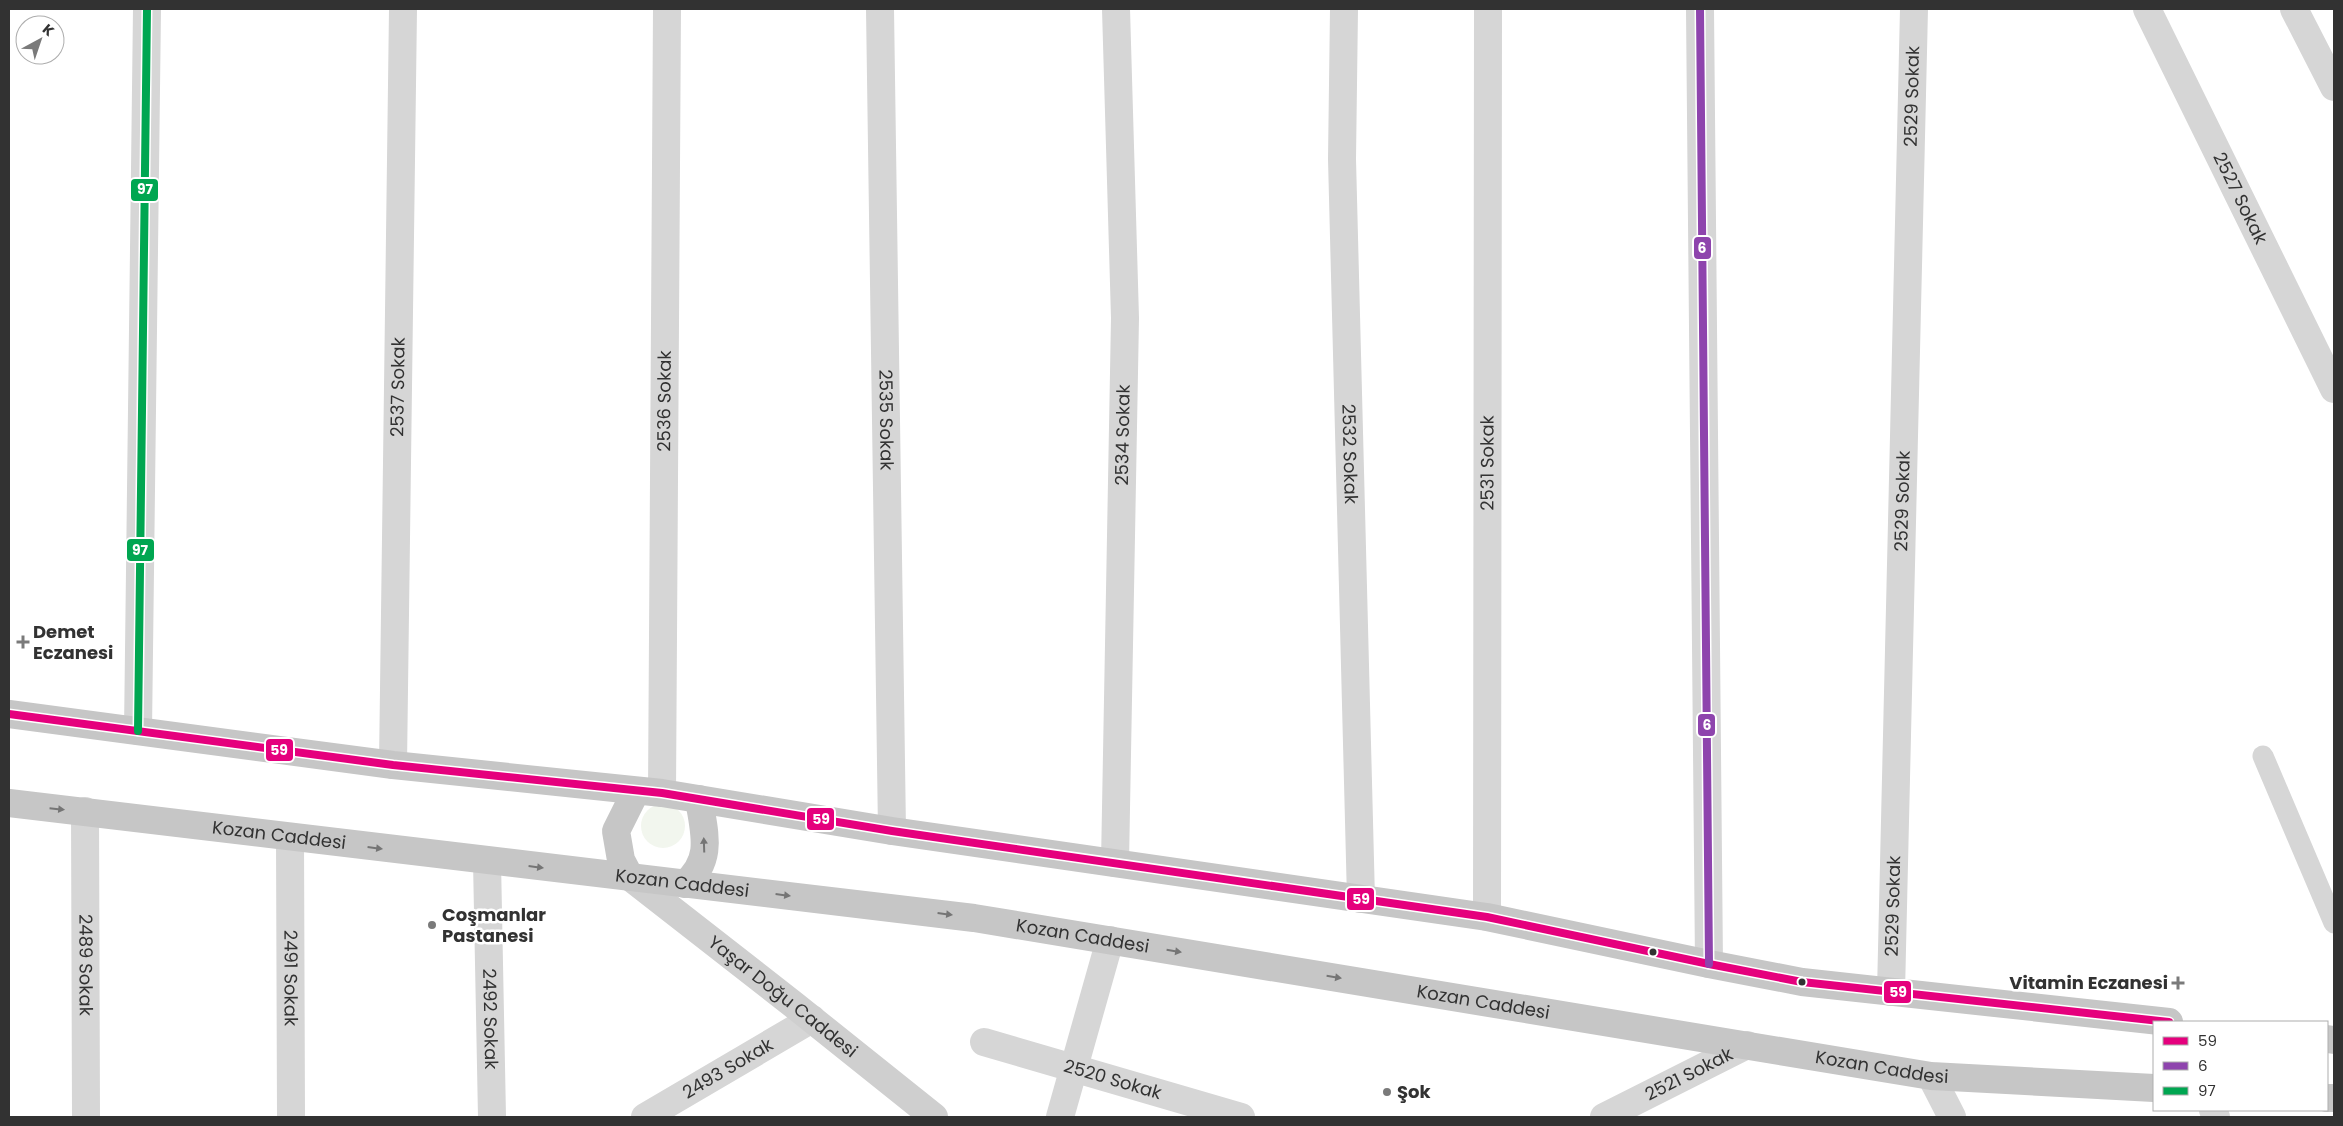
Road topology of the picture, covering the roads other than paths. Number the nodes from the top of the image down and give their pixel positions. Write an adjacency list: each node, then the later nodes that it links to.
1 (147, 9): 15 (street)
2 (403, 9): 17 (street, 2537 Sokak)
3 (667, 9): 18 (street, 2536 Sokak)
4 (880, 9): 22 (street, 2535 Sokak)
5 (1116, 9): 25 (street, 2534 Sokak)
6 (1344, 9): 28 (street, 2532 Sokak)
7 (1488, 9): 29 (street, 2531 Sokak)
8 (1700, 9): 32 (street)
9 (1914, 9): 33 (street, 2529 Sokak)
10 (2148, 9): 13 (street, 2527 Sokak)
11 (2294, 9): 12 (street)
12 (2334, 86)
13 (2334, 389)
14 (9, 714): 15 (highway)
15 (138, 731): 17 (highway)
16 (2263, 756): 30 (lane)
17 (393, 765): 18 (highway)
18 (649, 792): 19 (highway); 26 (highway)
19 (699, 799): 22 (highway); 27 (highway, one-way to 19)
20 (9, 803): 21 (highway, Kozan Caddesi, one-way to 21)
21 (85, 811): 23 (highway, Kozan Caddesi); 41 (street, 2489 Sokak)
22 (892, 831): 25 (highway)
23 (290, 838): 24 (highway, Kozan Caddesi, one-way to 24); 42 (street, 2491 Sokak)
24 (487, 861): 26 (highway, Kozan Caddesi, one-way to 26); 43 (street, 2492 Sokak)
25 (1115, 863): 28 (highway)
26 (630, 878): 27 (highway, Kozan Caddesi); 34 (main road, Yaşar Doğu Caddesi)
27 (685, 884): 31 (highway, Kozan Caddesi, one-way to 31)
28 (1361, 899): 29 (highway)
29 (1487, 917): 32 (highway)
30 (2334, 922)
31 (1110, 940): 37 (highway, Kozan Caddesi, one-way to 37); 38 (street)
32 (1709, 964): 33 (highway)
33 (1891, 992): 35 (highway)
34 (812, 1019): 44 (street, 2493 Sokak); 45 (main road, Yaşar Doğu Caddesi)
35 (2160, 1021)
36 (984, 1042): 38 (street, 2520 Sokak)
37 (1747, 1046): 39 (highway, Kozan Caddesi); 48 (street, 2521 Sokak)
38 (1074, 1069): 46 (street); 47 (street, 2520 Sokak)
39 (1931, 1076): 40 (highway, Kozan Caddesi); 49 (street)
40 (2153, 1088)
41 (86, 1117)
42 (291, 1117)
43 (492, 1117)
44 (645, 1117)
45 (934, 1117)
46 (1060, 1117)
47 (1241, 1117)
48 (1604, 1117)
49 (1952, 1117)

